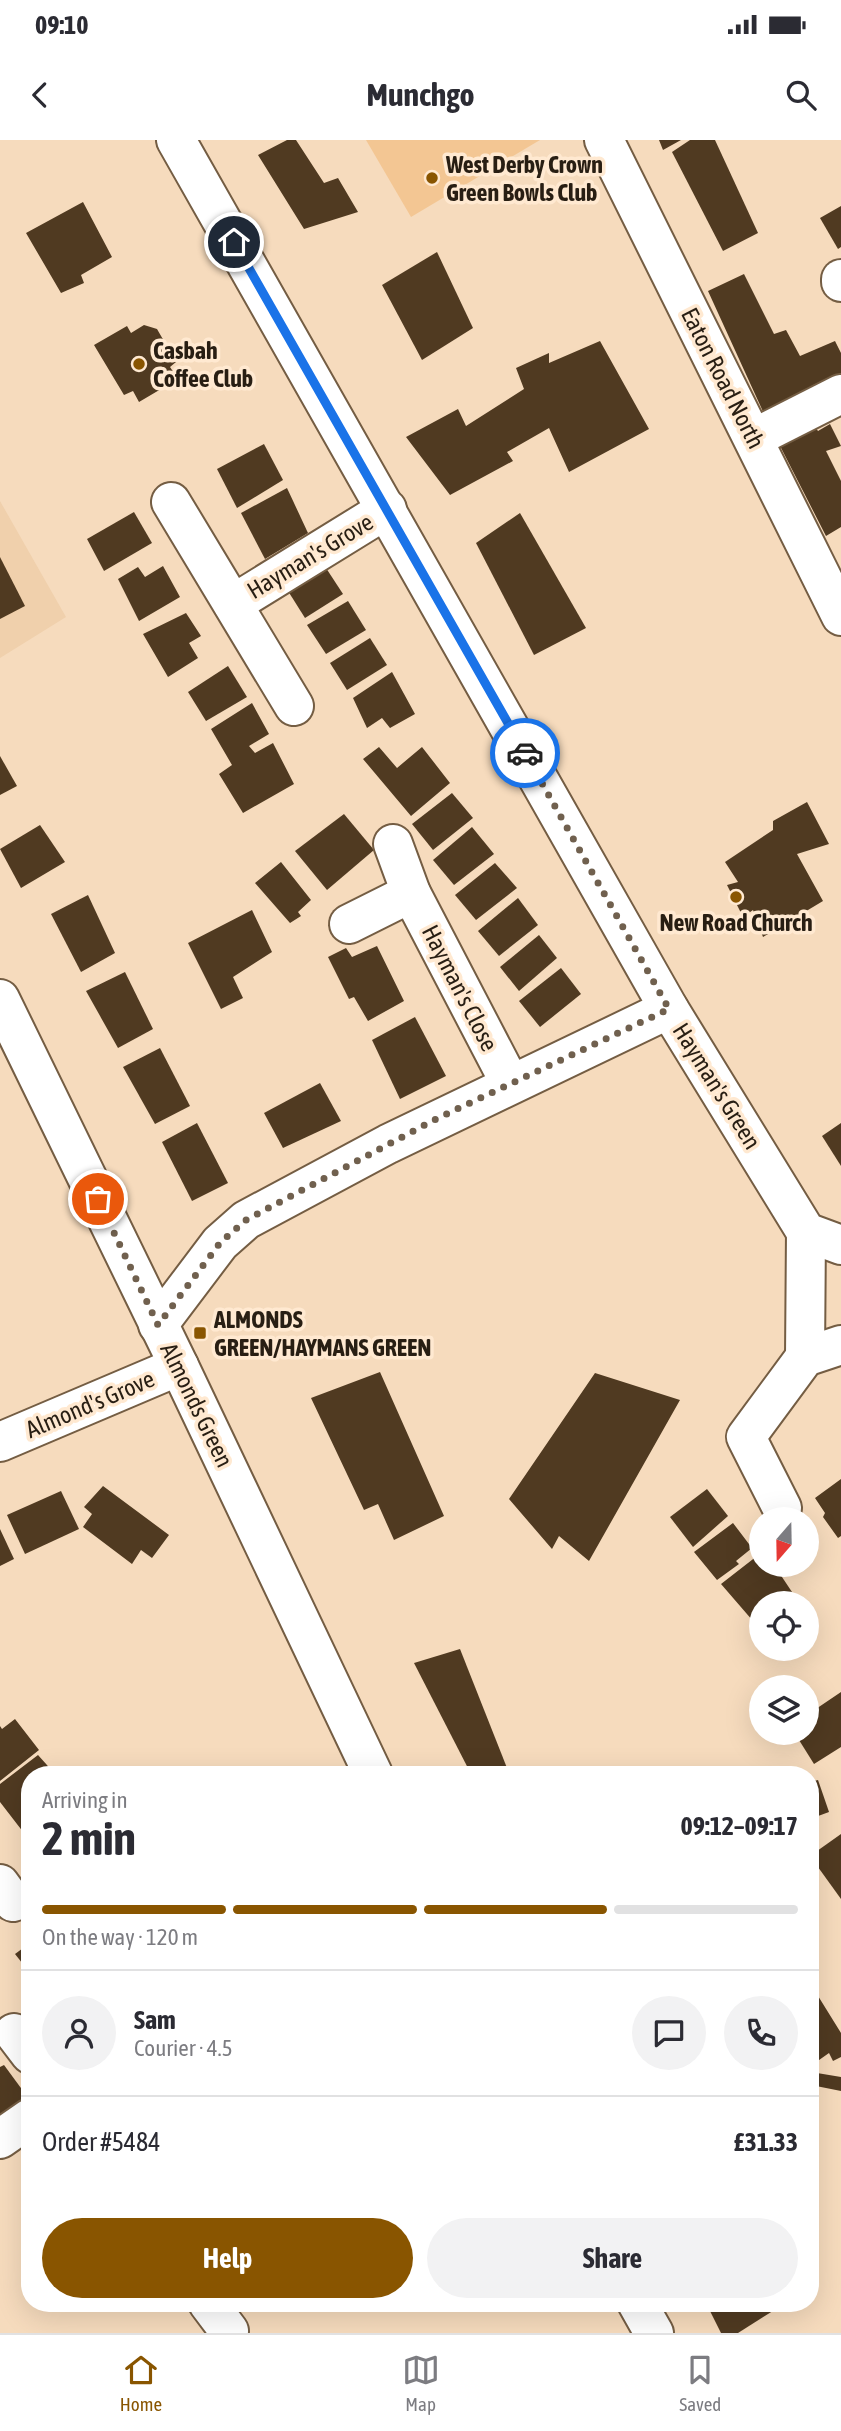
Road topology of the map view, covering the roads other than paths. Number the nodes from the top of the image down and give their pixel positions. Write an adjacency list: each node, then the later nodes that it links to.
1 (176, 140): 6 (street, Hayman's Green)
2 (604, 140): 4 (street, Eaton Road North)
3 (841, 394): 4 (street)
4 (754, 438): 8 (street, Eaton Road North)
5 (171, 502): 7 (street, Hayman's Grove)
6 (387, 509): 7 (street, Hayman's Grove); 14 (street, Hayman's Green)
7 (233, 604): 9 (street, Hayman's Grove)
8 (841, 616)
9 (294, 706)
10 (393, 844): 11 (street, Hayman's Close)
11 (411, 893): 12 (street); 15 (street, Hayman's Close)
12 (349, 923)
13 (0, 999): 17 (street, Almonds Green)
14 (669, 1009): 15 (street); 16 (street, Hayman's Green)
15 (510, 1083): 17 (street)
16 (824, 1239): 19 (street)
17 (158, 1325): 20 (street, Almonds Green)
18 (841, 1345): 19 (street)
19 (805, 1357): 22 (street)
20 (180, 1366): 21 (street, Almond's Grove); 23 (street, Almonds Green)
21 (0, 1441)
22 (782, 1507)
23 (369, 1766)
24 (21, 2124): 25 (street)
25 (0, 2139)
26 (642, 2312): 27 (street)
27 (654, 2333)

